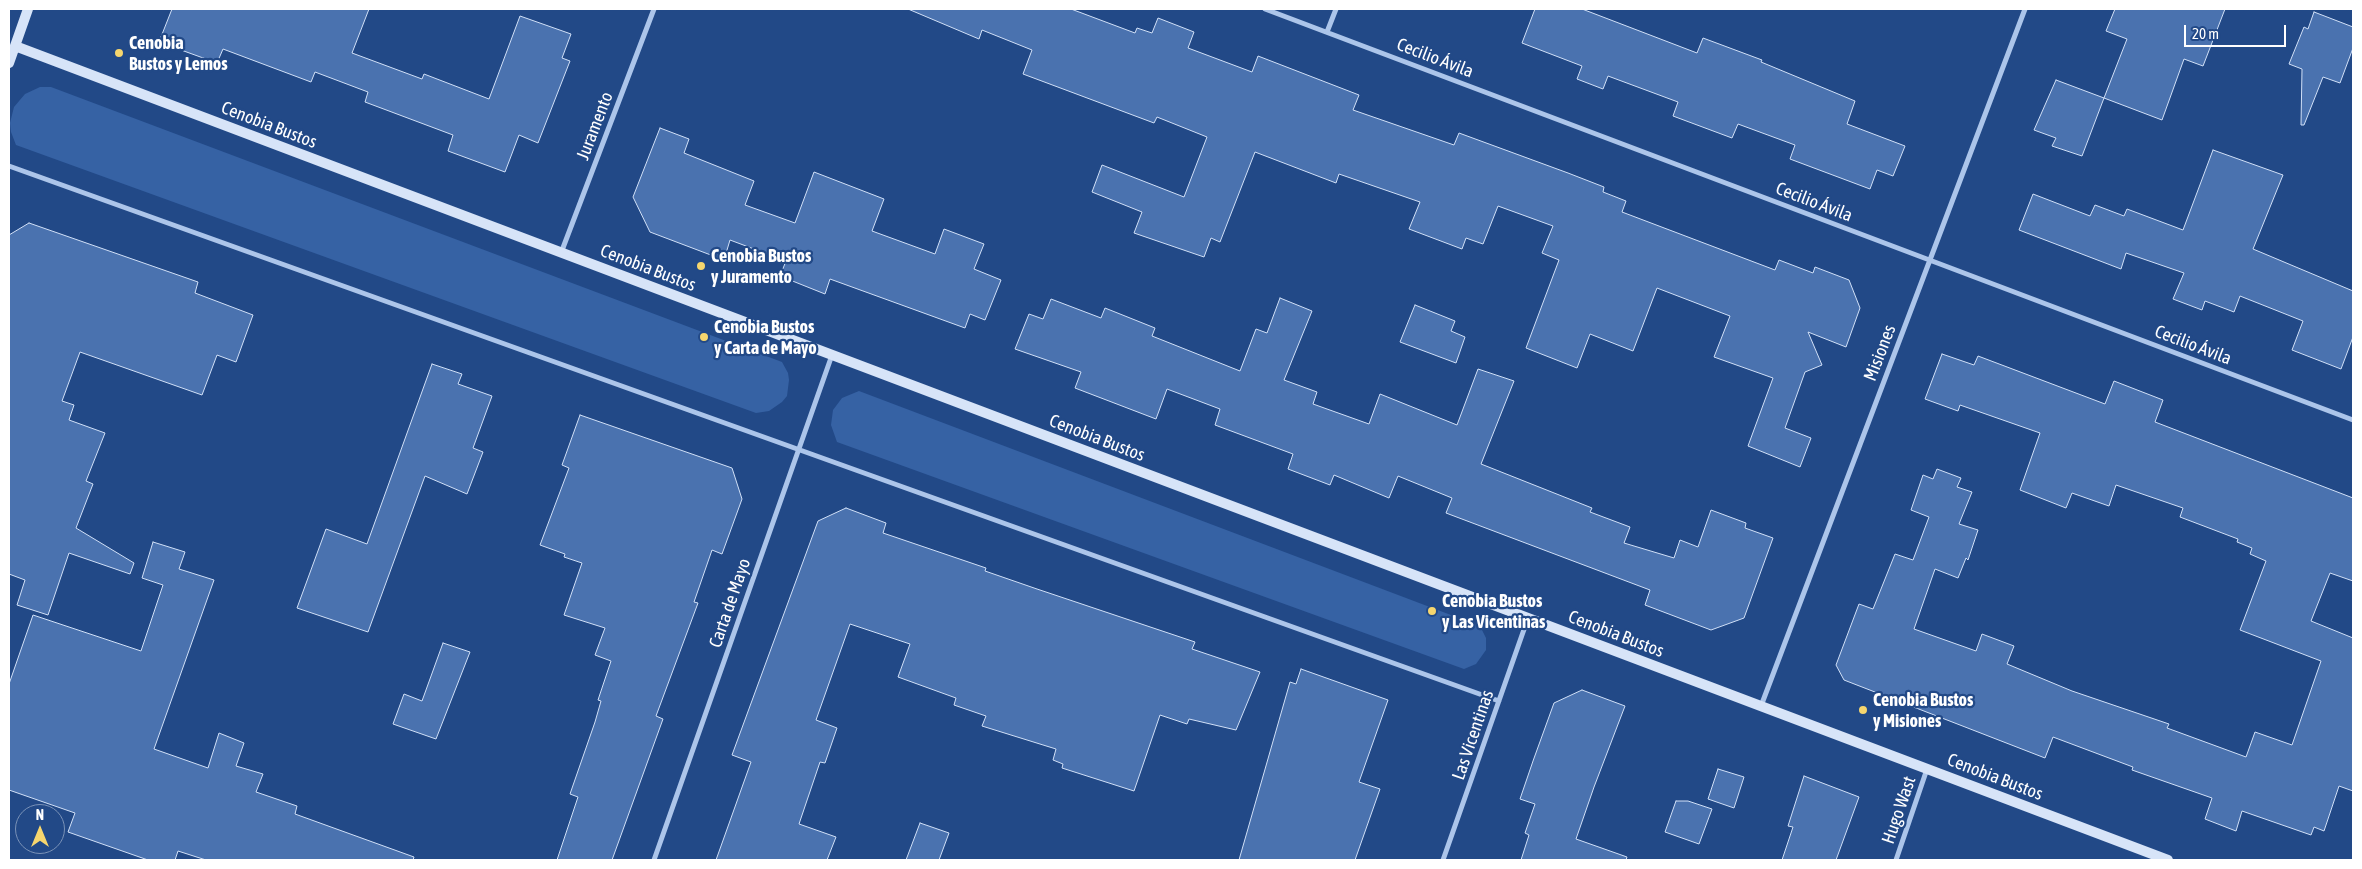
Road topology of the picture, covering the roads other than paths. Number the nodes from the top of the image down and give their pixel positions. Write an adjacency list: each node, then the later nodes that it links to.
1 (28, 9): 7 (street)
2 (654, 9): 10 (street, Juramento)
3 (1265, 9): 6 (street, Cecilio Ávila)
4 (1336, 9): 6 (street)
5 (2025, 9): 11 (street, Misiones)
6 (1327, 32): 11 (street, Cecilio Ávila)
7 (15, 46): 8 (street); 10 (street, Cenobia Bustos)
8 (9, 63)
9 (9, 166): 14 (street)
10 (561, 252): 12 (street, Cenobia Bustos)
11 (1930, 260): 13 (street, Cecilio Ávila); 17 (street, Misiones)
12 (832, 355): 14 (street, Carta de Mayo); 15 (street, Cenobia Bustos)
13 (2353, 420)
14 (799, 450): 16 (street); 19 (street, Carta de Mayo)
15 (1528, 618): 16 (street, Las Vicentinas); 17 (street, Cenobia Bustos)
16 (1499, 701): 20 (street, Las Vicentinas)
17 (1761, 706): 18 (street, Cenobia Bustos)
18 (1928, 769): 21 (street, Hugo Wast); 22 (street, Cenobia Bustos)
19 (654, 860)
20 (1443, 860)
21 (1896, 860)
22 (2168, 860)

